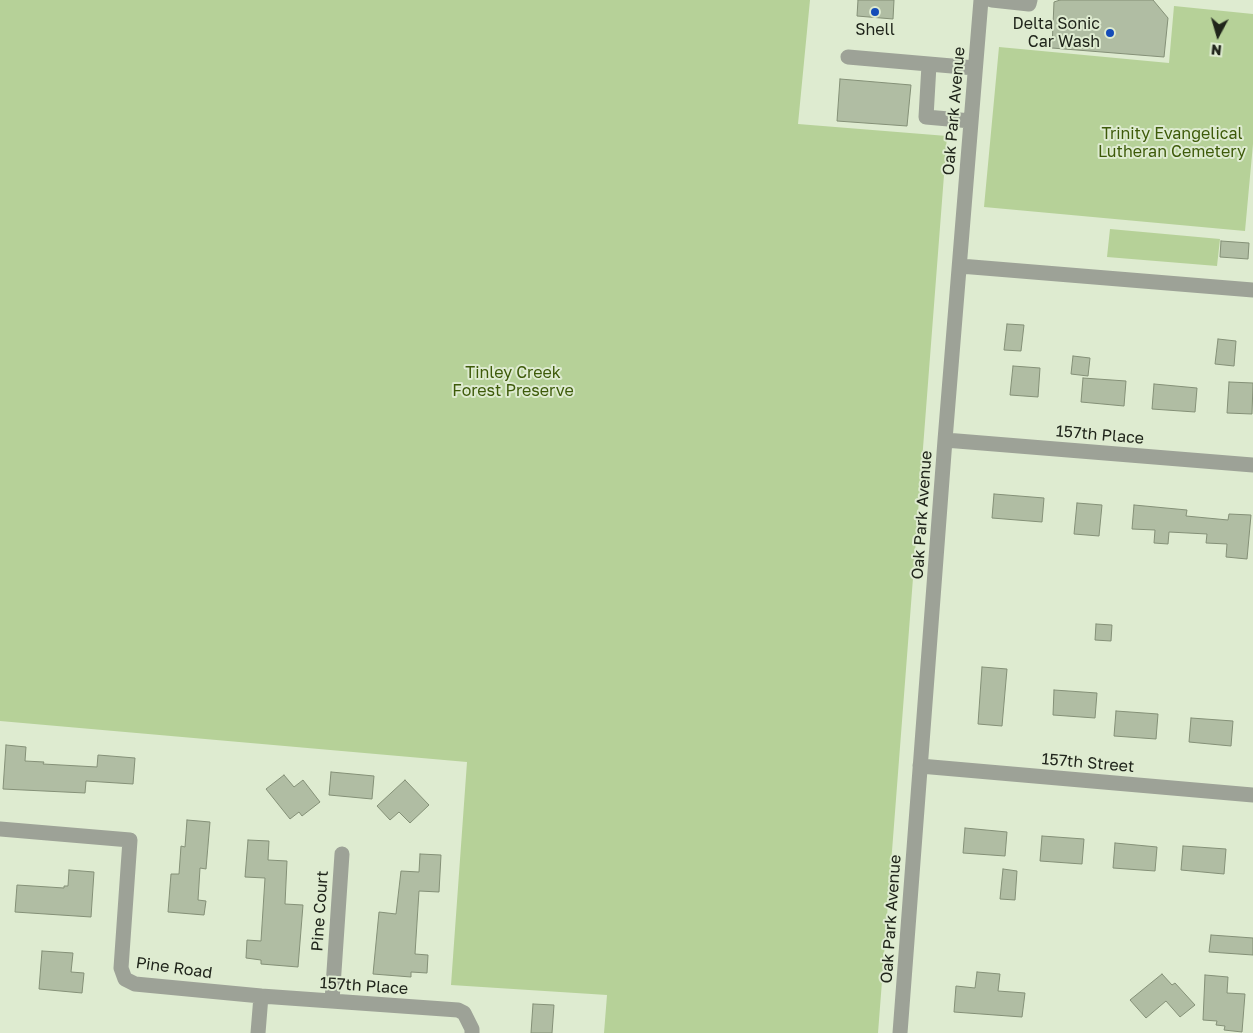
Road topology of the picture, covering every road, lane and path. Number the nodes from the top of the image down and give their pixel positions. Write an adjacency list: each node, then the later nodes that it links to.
1 (981, 0): 6 (street, Oak Park Avenue)
2 (992, 0): 3 (street)
3 (1030, 0)
4 (848, 56): 5 (street)
5 (929, 64): 6 (street); 7 (street)
6 (975, 68): 7 (street, Oak Park Avenue)
7 (971, 120): 8 (street, Oak Park Avenue)
8 (960, 266): 9 (street); 10 (street, Oak Park Avenue)
9 (1253, 290)
10 (945, 440): 11 (street, 157th Place); 12 (street, Oak Park Avenue)
11 (1253, 465)
12 (920, 766): 13 (street, 157th Street); 20 (street, Oak Park Avenue)
13 (1253, 795)
14 (0, 829): 16 (street, Pine Road)
15 (342, 854): 17 (street, Pine Court)
16 (262, 996): 17 (street, 157th Place); 18 (street)
17 (332, 1001): 19 (street, 157th Place)
18 (258, 1033)
19 (472, 1033)
20 (900, 1033)

